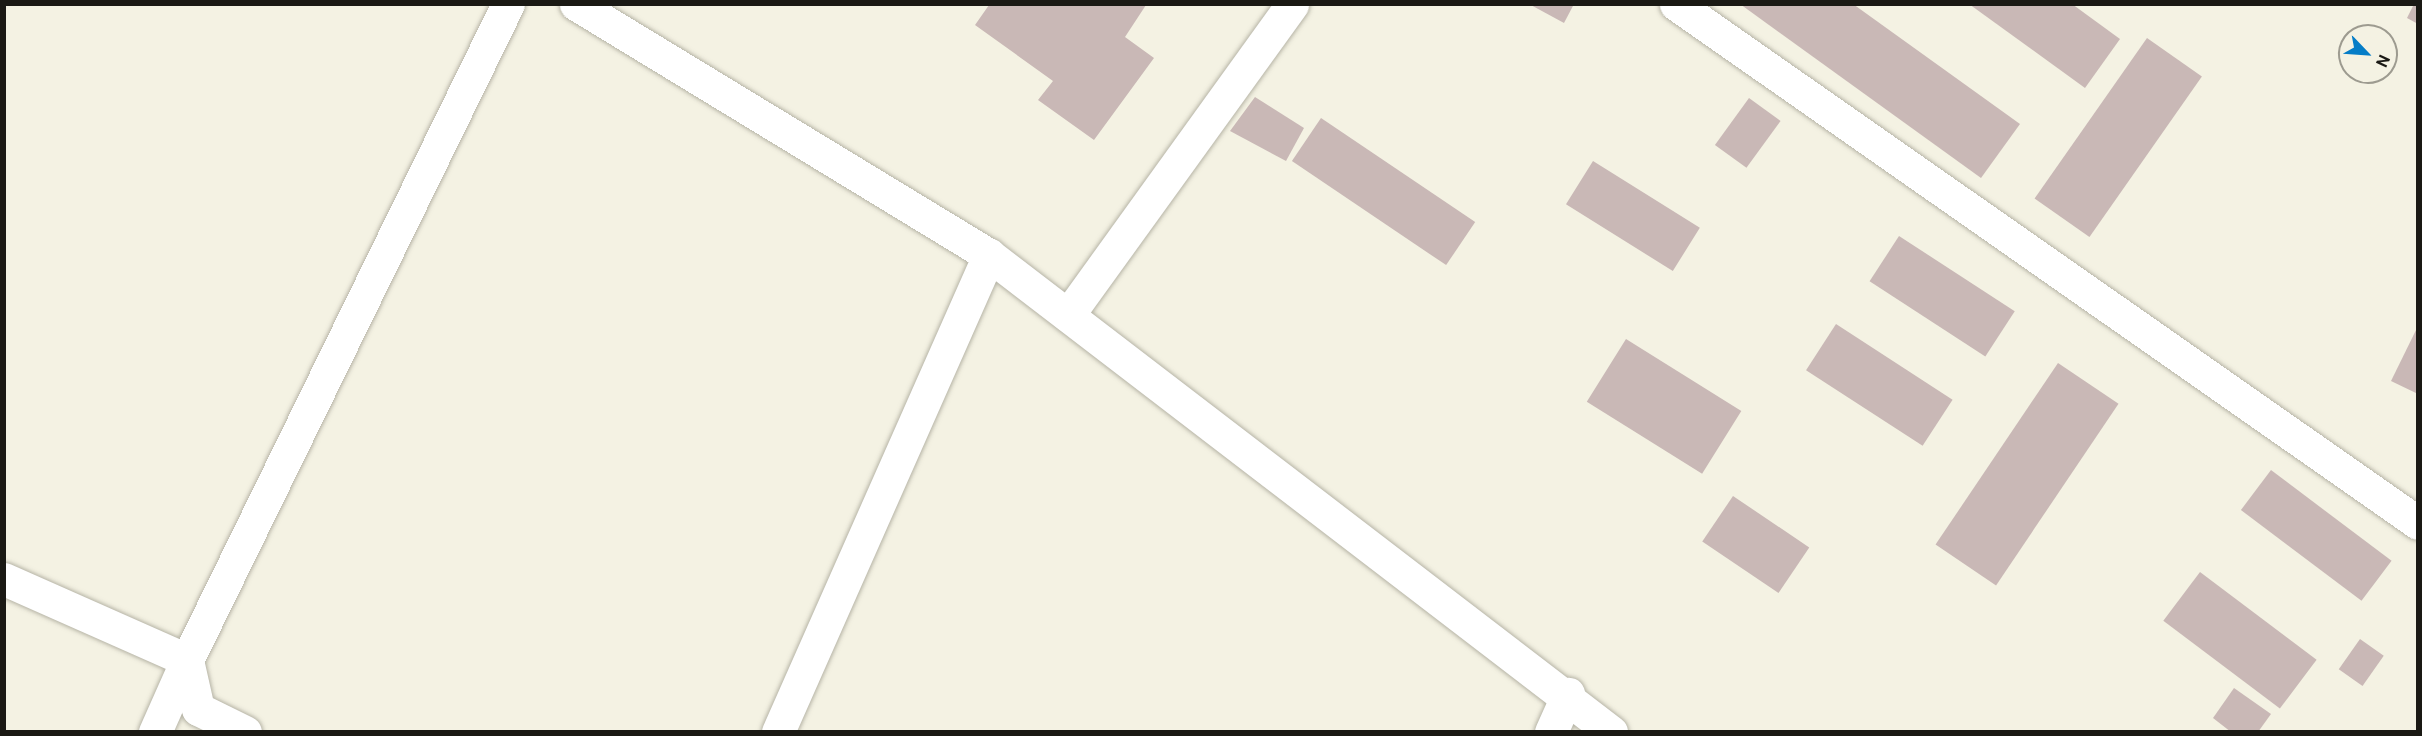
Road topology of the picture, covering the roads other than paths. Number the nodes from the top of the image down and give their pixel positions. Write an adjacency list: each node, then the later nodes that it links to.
1 (508, 4): 9 (street)
2 (576, 4): 5 (street)
3 (1292, 4): 6 (street)
4 (1676, 4): 7 (street)
5 (989, 255): 6 (street); 13 (street)
6 (1068, 315): 10 (street)
7 (2418, 523)
8 (4, 579): 9 (street)
9 (187, 660): 11 (street); 12 (street)
10 (1568, 694): 14 (street); 15 (street)
11 (155, 732)
12 (245, 732)
13 (778, 732)
14 (1551, 732)
15 (1611, 732)

